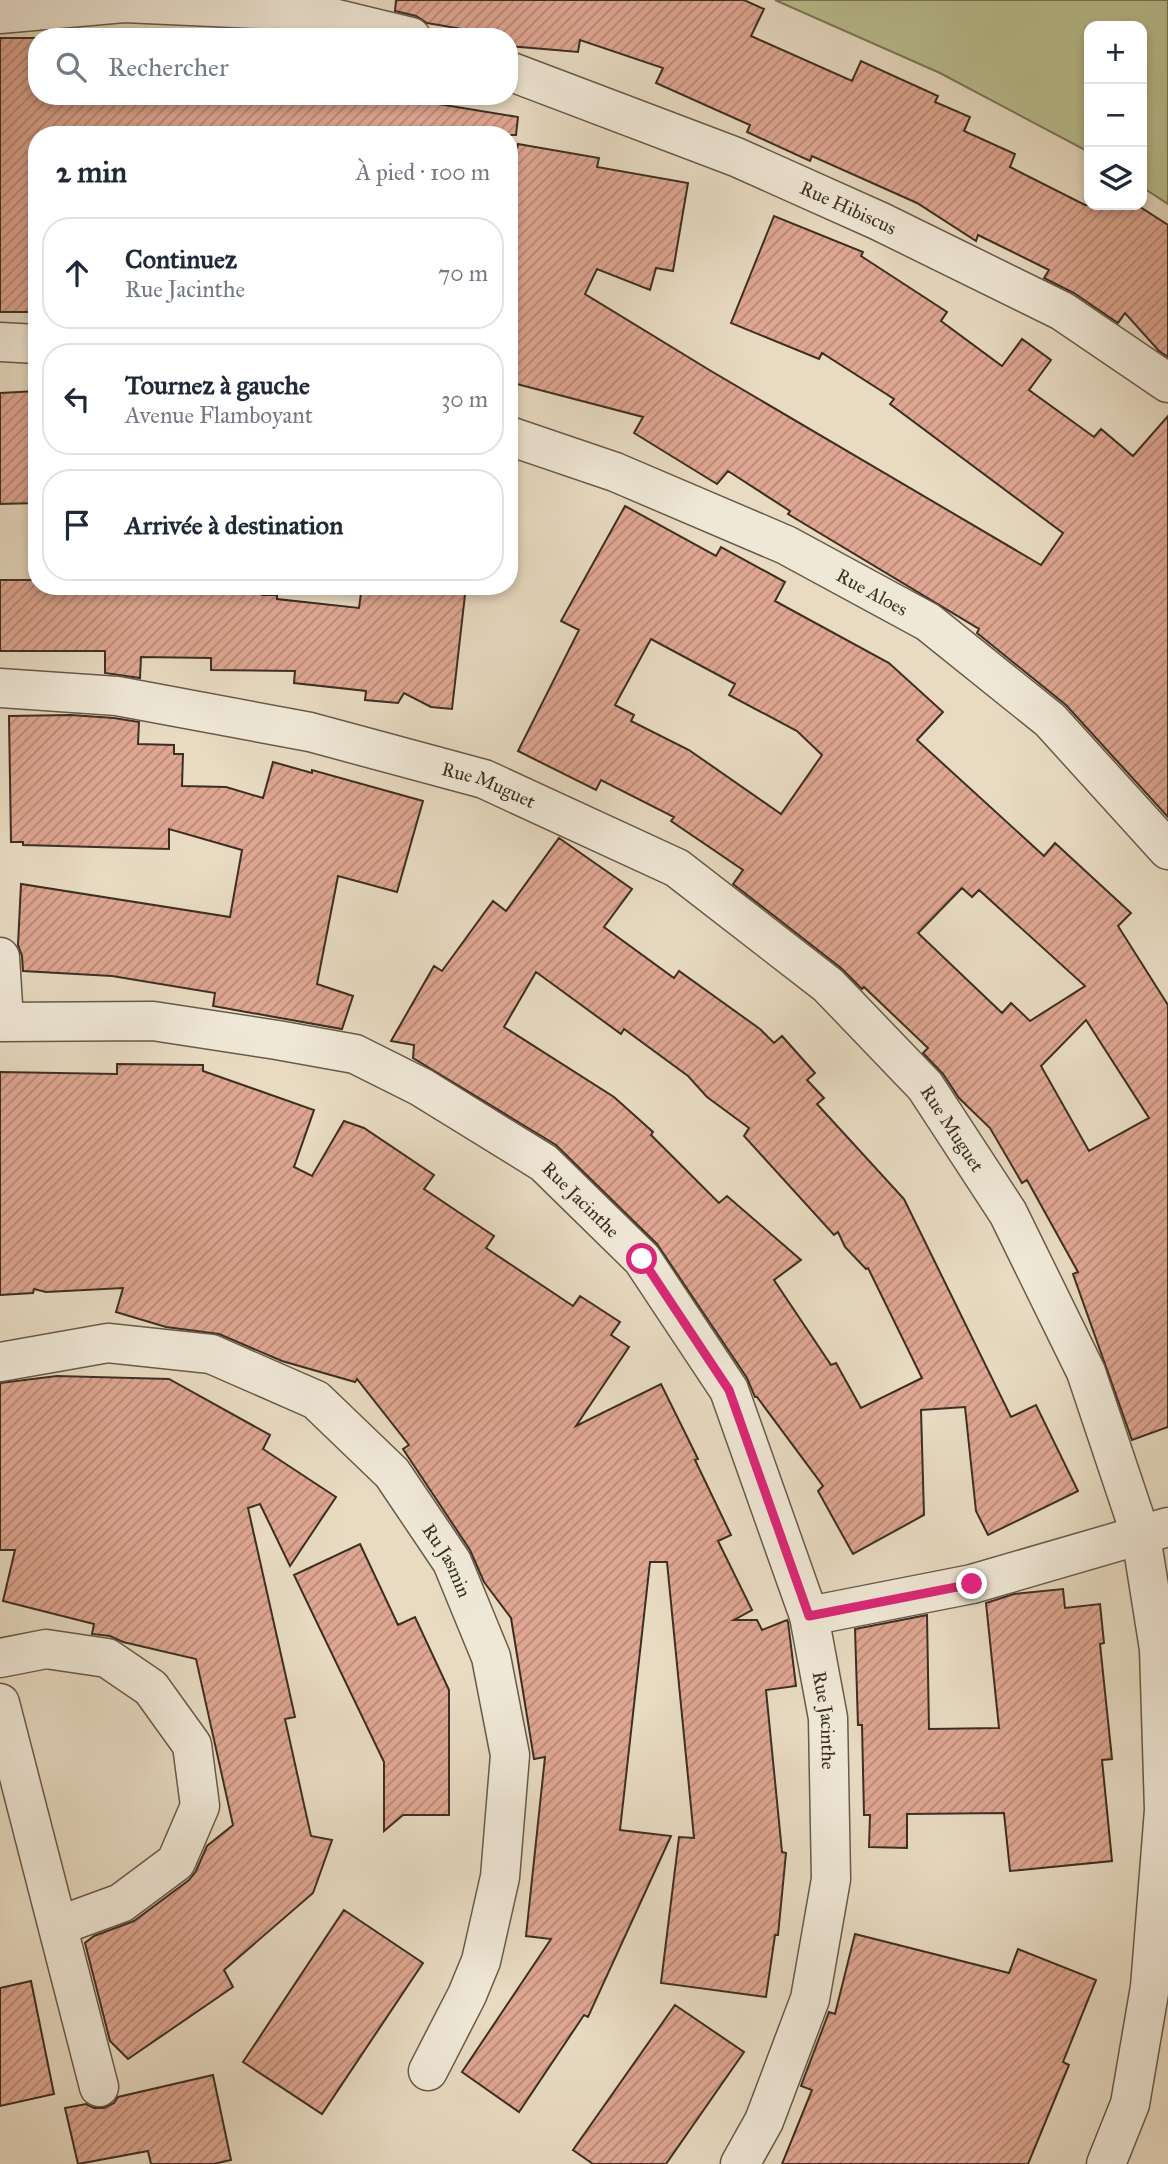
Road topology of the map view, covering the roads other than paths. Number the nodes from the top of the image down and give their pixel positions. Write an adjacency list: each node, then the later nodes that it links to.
1 (0, 14): 2 (street)
2 (374, 28)
3 (518, 74): 6 (street, Rue Hibiscus)
4 (0, 342): 5 (street)
5 (28, 344)
6 (1168, 383)
7 (518, 439): 9 (street, Rue Aloes)
8 (0, 688): 13 (street, Rue Muguet)
9 (1168, 850)
10 (0, 957): 11 (street)
11 (2, 1022): 14 (street, Rue Jacinthe)
12 (0, 1362): 18 (street, Ru Jasmin)
13 (1155, 1531): 14 (street); 21 (street, Rue Muguet)
14 (809, 1616): 20 (street, Rue Jacinthe)
15 (0, 1658): 17 (street)
16 (0, 1703): 17 (street)
17 (58, 1926): 19 (street)
18 (428, 2071)
19 (99, 2087)
20 (740, 2164)
21 (1106, 2164)

